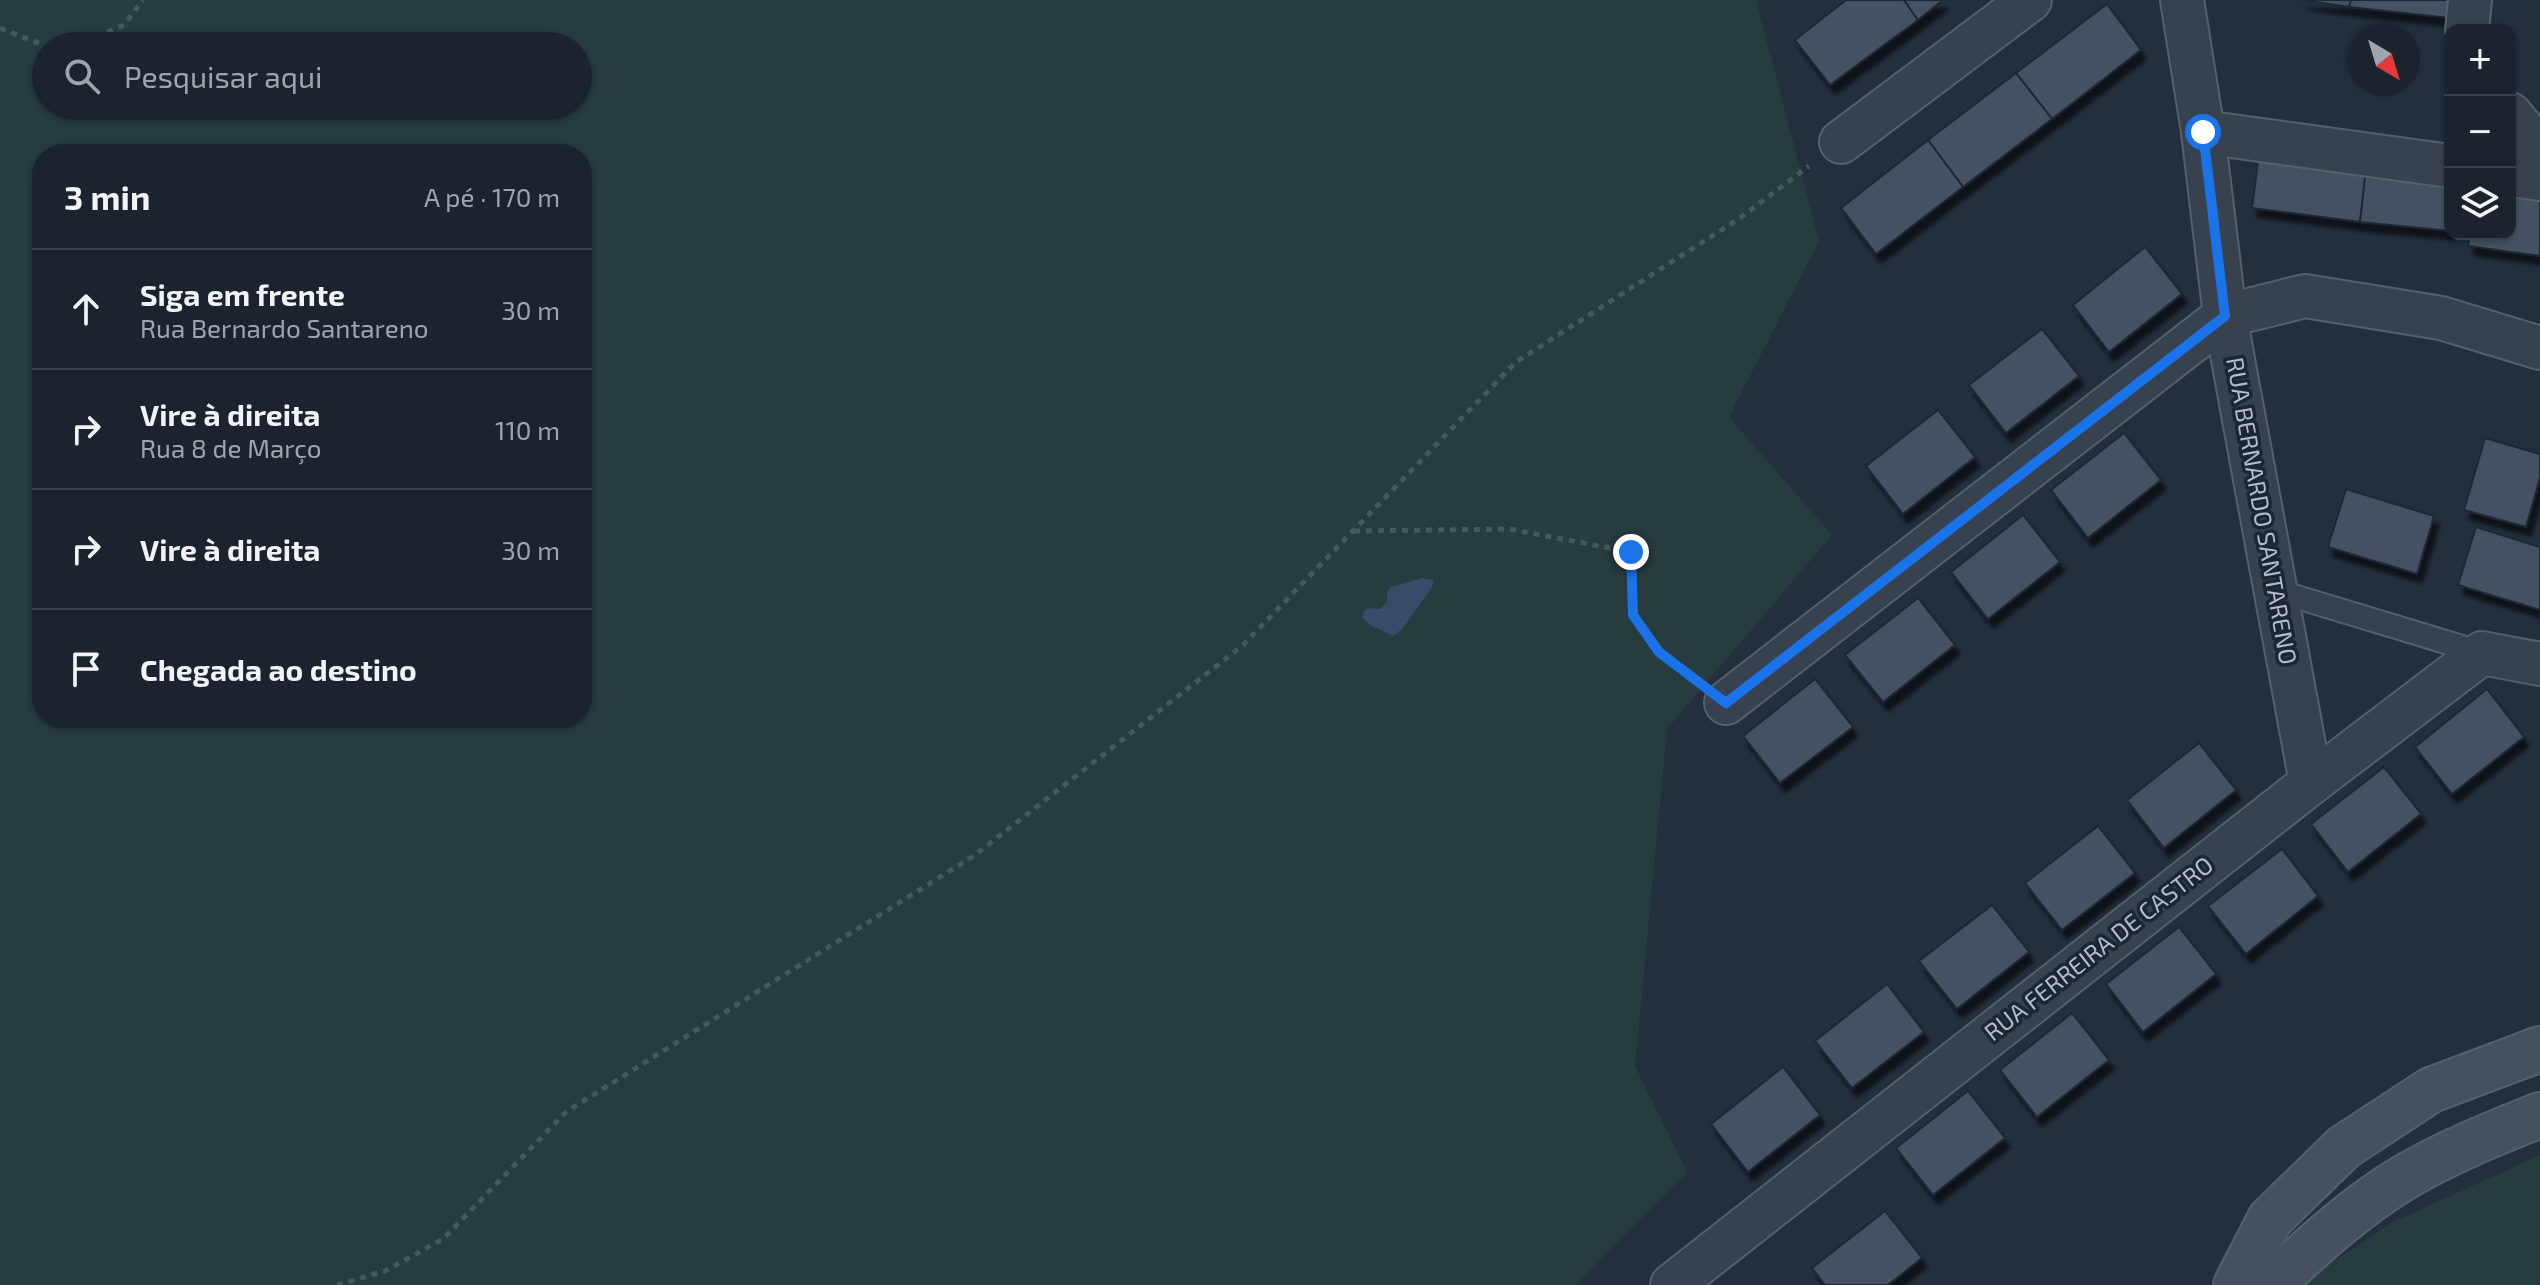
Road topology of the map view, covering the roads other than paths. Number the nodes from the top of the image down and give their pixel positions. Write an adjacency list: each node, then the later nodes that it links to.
1 (2030, 0): 7 (street)
2 (2182, 0): 6 (street, RUA BERNARDO SANTARENO)
3 (2470, 0): 4 (street)
4 (2468, 24)
5 (2516, 121): 8 (street)
6 (2203, 132): 9 (street); 12 (street, RUA BERNARDO SANTARENO)
7 (1841, 142)
8 (2540, 150)
9 (2444, 165)
10 (2516, 176): 11 (street)
11 (2540, 179)
12 (2225, 316): 13 (street); 14 (street, RUA BERNARDO SANTARENO); 17 (street)
13 (2540, 348)
14 (2277, 591): 15 (lane); 18 (street, RUA BERNARDO SANTARENO)
15 (2482, 653): 16 (street); 18 (street, RUA FERREIRA DE CASTRO)
16 (2540, 664)
17 (1726, 703)
18 (2311, 783): 21 (street, RUA FERREIRA DE CASTRO)
19 (2540, 1049): 22 (main road)
20 (2540, 1115): 23 (main road)
21 (1672, 1285)
22 (2236, 1285)
23 (2271, 1285)

